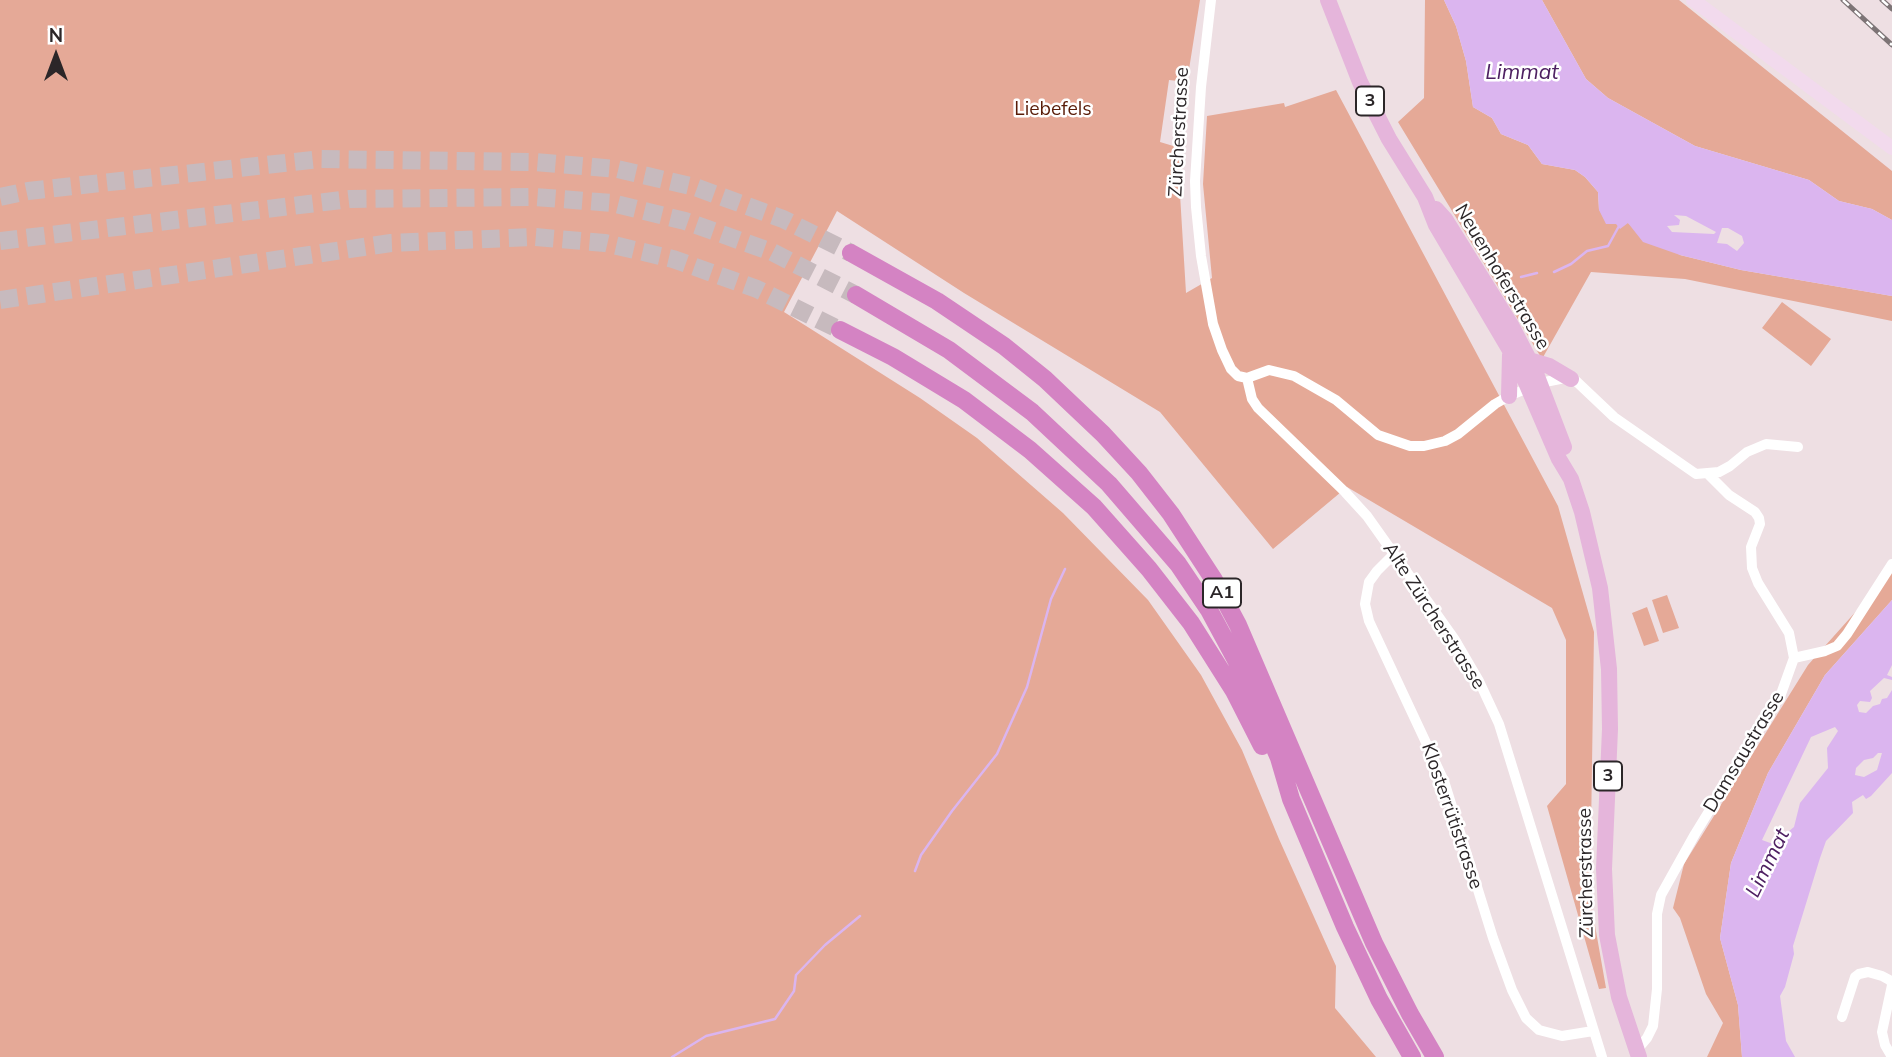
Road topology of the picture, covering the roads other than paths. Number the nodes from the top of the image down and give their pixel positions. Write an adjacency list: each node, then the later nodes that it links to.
1 (1210, 0): 11 (street, Zürcherstrasse)
2 (1328, 0): 5 (main road, Neuenhoferstrasse / 3)
3 (1693, 0): 4 (main road)
4 (1892, 148)
5 (1424, 197): 9 (main road, Neuenhoferstrasse / 3); 10 (main road, Neuenhoferstrasse / 3)
6 (851, 253): 26 (highway, A1)
7 (856, 295): 20 (highway, A1)
8 (839, 330): 20 (highway, A1)
9 (1510, 349): 13 (main road, Neuenhoferstrasse / 3); 14 (main road)
10 (1529, 360): 12 (main road); 13 (main road, Neuenhoferstrasse / 3)
11 (1247, 378): 14 (street); 17 (street, Alte Zürcherstrasse)
12 (1571, 379): 13 (street); 16 (street)
13 (1534, 385): 14 (street); 24 (main road, Zürcherstrasse / 3)
14 (1509, 396)
15 (1798, 447): 16 (street)
16 (1708, 474): 19 (street)
17 (1394, 554): 23 (street, Alte Zürcherstrasse); 23 (street, Klosterrütistrasse)
18 (1892, 564): 19 (street)
19 (1794, 658): 24 (street, Damsaustrasse)
20 (1292, 799): 25 (highway, A1)
21 (1892, 985): 22 (street); 28 (street)
22 (1842, 1017)
23 (1593, 1031): 27 (street, Alte Zürcherstrasse)
24 (1638, 1054)
25 (1412, 1057)
26 (1436, 1057)
27 (1602, 1057)
28 (1892, 1057)

